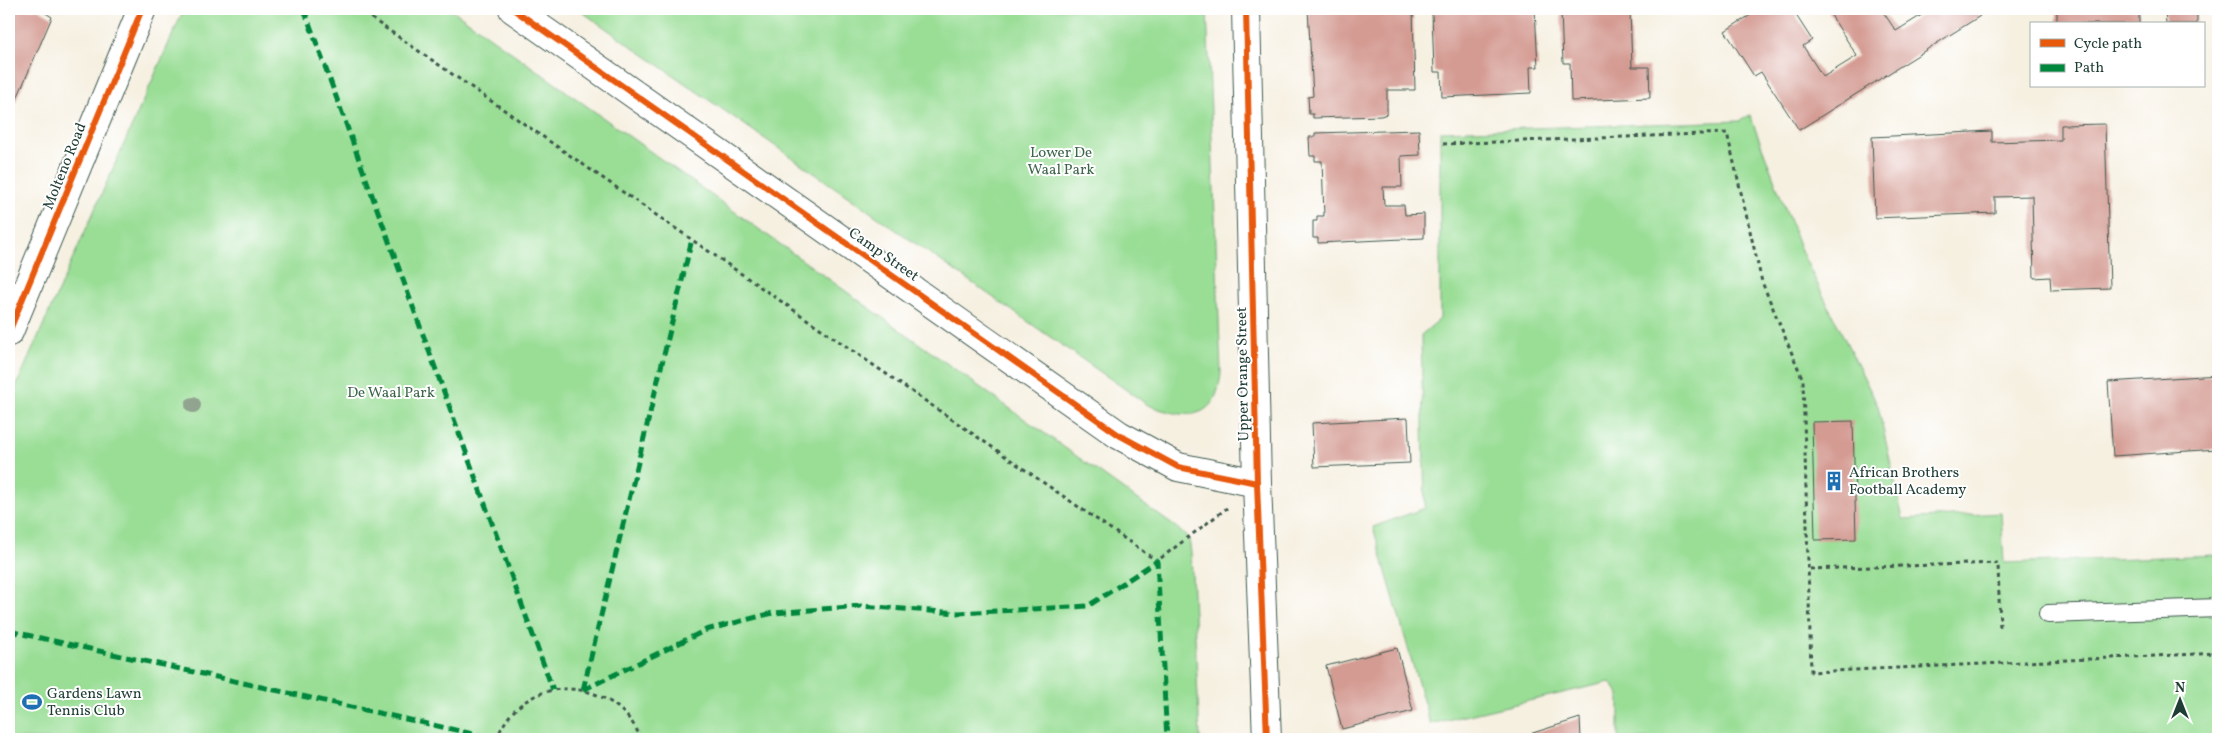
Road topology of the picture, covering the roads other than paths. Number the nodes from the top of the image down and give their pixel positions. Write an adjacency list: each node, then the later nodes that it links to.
1 (142, 9): 4 (street, Molteno Road)
2 (513, 9): 5 (street, Camp Street)
3 (1246, 9): 5 (street, Upper Orange Street)
4 (9, 332)
5 (1257, 483): 8 (street, Upper Orange Street)
6 (2218, 608): 7 (lane)
7 (2048, 614)
8 (1268, 739)

